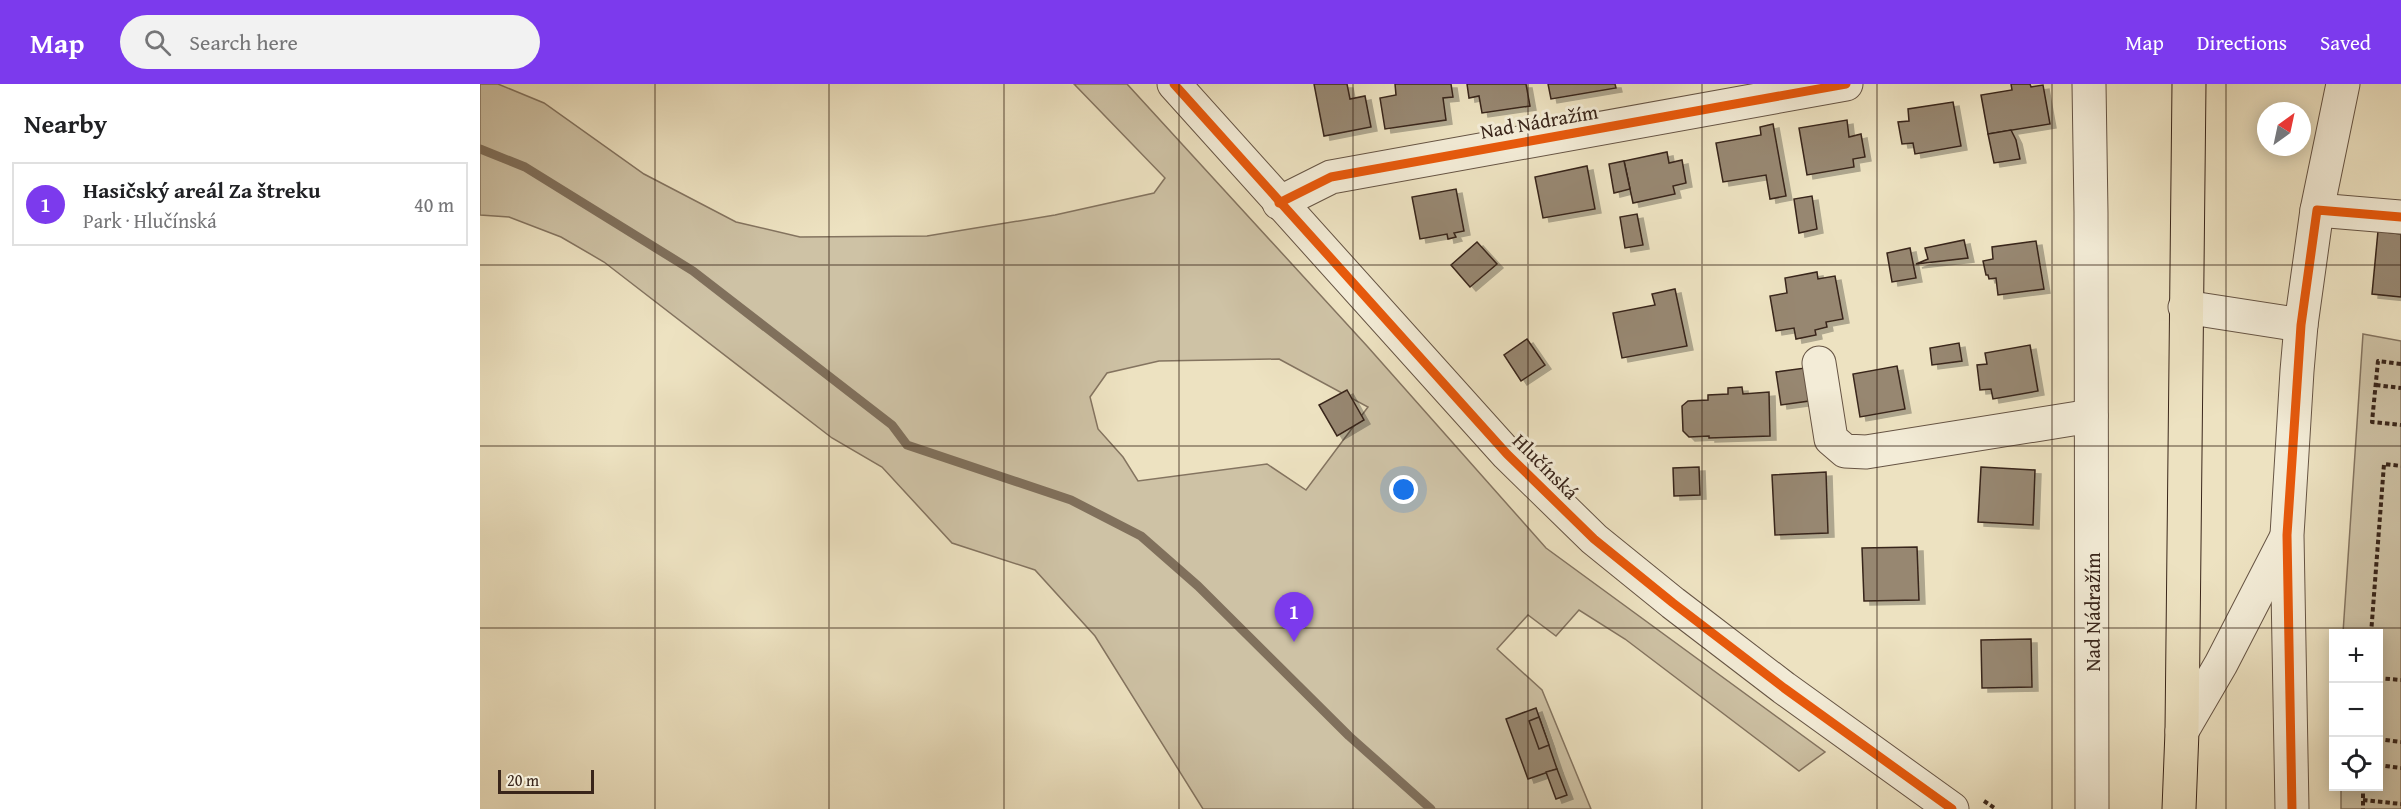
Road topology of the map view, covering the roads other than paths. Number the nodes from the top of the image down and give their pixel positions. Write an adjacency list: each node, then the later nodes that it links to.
1 (1174, 84): 6 (street, Hlučínská)
2 (1846, 84): 6 (street, Nad Nádražím)
3 (2089, 84): 12 (street, Nad Nádražím)
4 (2189, 84): 9 (main road)
5 (2343, 84): 7 (street)
6 (1280, 203): 15 (street, Hlučínská)
7 (2317, 210): 8 (street); 10 (street)
8 (2401, 217)
9 (2185, 307): 10 (street); 14 (main road)
10 (2301, 325): 13 (street)
11 (1819, 363): 12 (street)
12 (2091, 416): 16 (street, Nad Nádražím)
13 (2287, 535): 14 (street); 18 (street)
14 (2182, 731): 17 (main road)
15 (1947, 807)
16 (2092, 809)
17 (2179, 809)
18 (2292, 809)

